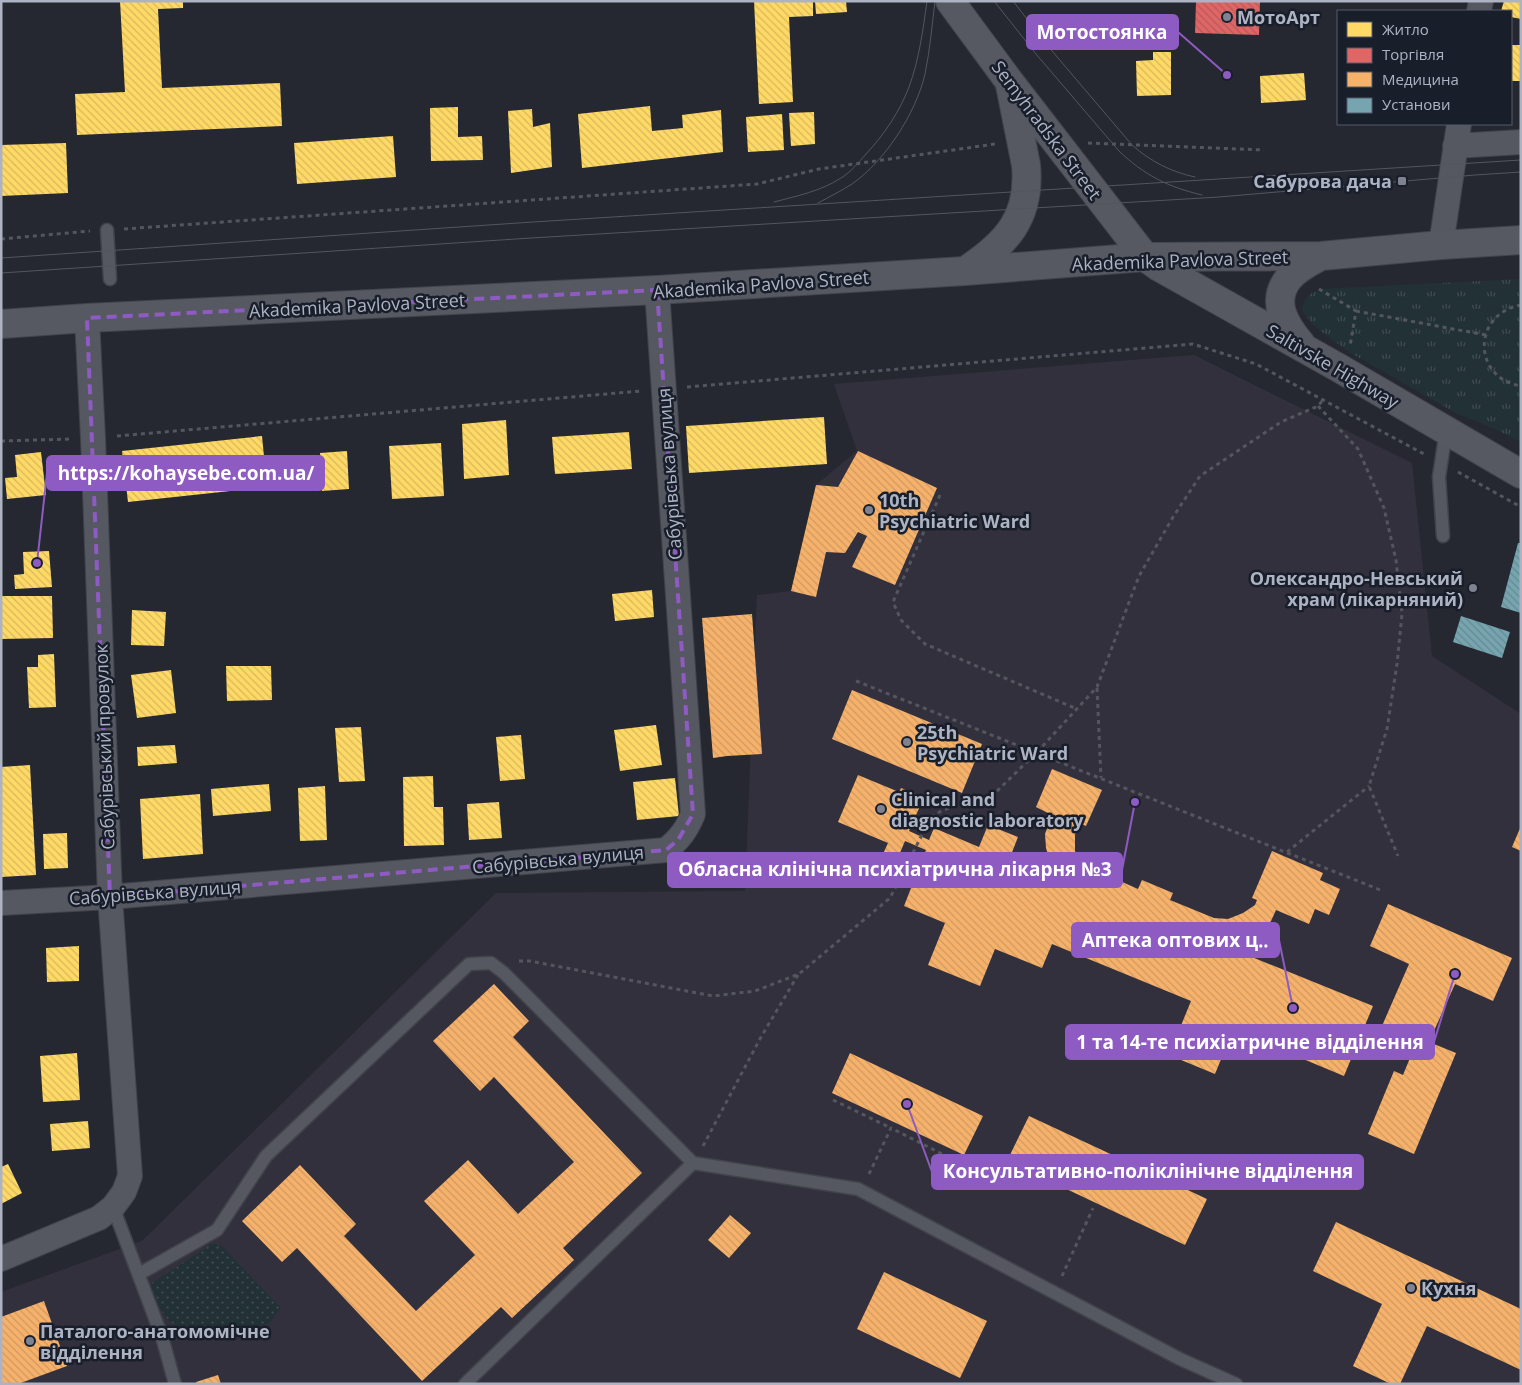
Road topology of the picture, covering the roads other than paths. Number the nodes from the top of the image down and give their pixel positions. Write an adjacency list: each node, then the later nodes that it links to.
1 (950, 1): 2 (main road, Semyhradska Street)
2 (1010, 81): 9 (main road, Semyhradska Street); 10 (main road)
3 (1457, 135): 4 (street); 7 (street)
4 (1521, 142)
5 (107, 230): 11 (lane)
6 (1521, 240): 7 (main road, Akademika Pavlova Street)
7 (1441, 245): 8 (main road, Akademika Pavlova Street)
8 (1321, 256): 9 (main road, Akademika Pavlova Street); 15 (main road)
9 (1145, 257): 10 (main road, Akademika Pavlova Street); 15 (main road, Saltivske Highway)
10 (964, 271): 12 (main road, Akademika Pavlova Street)
11 (110, 279)
12 (657, 290): 13 (main road, Akademika Pavlova Street); 19 (street, Сабурівська вулиця)
13 (87, 318): 14 (main road, Akademika Pavlova Street); 19 (street, Сабурівський провулок)
14 (1, 324)
15 (1307, 350): 16 (main road, Saltivske Highway)
16 (1446, 431): 17 (main road, Saltivske Highway); 18 (lane)
17 (1521, 474)
18 (1443, 536)
19 (110, 897): 20 (street, Сабурівська вулиця); 22 (street, Сабурівський провулок)
20 (1, 903)
21 (693, 1163): 24 (lane); 26 (lane); 27 (lane)
22 (113, 1207): 23 (street); 24 (lane)
23 (1, 1259)
24 (139, 1274): 25 (lane)
25 (175, 1384)
26 (465, 1384)
27 (1236, 1384)

